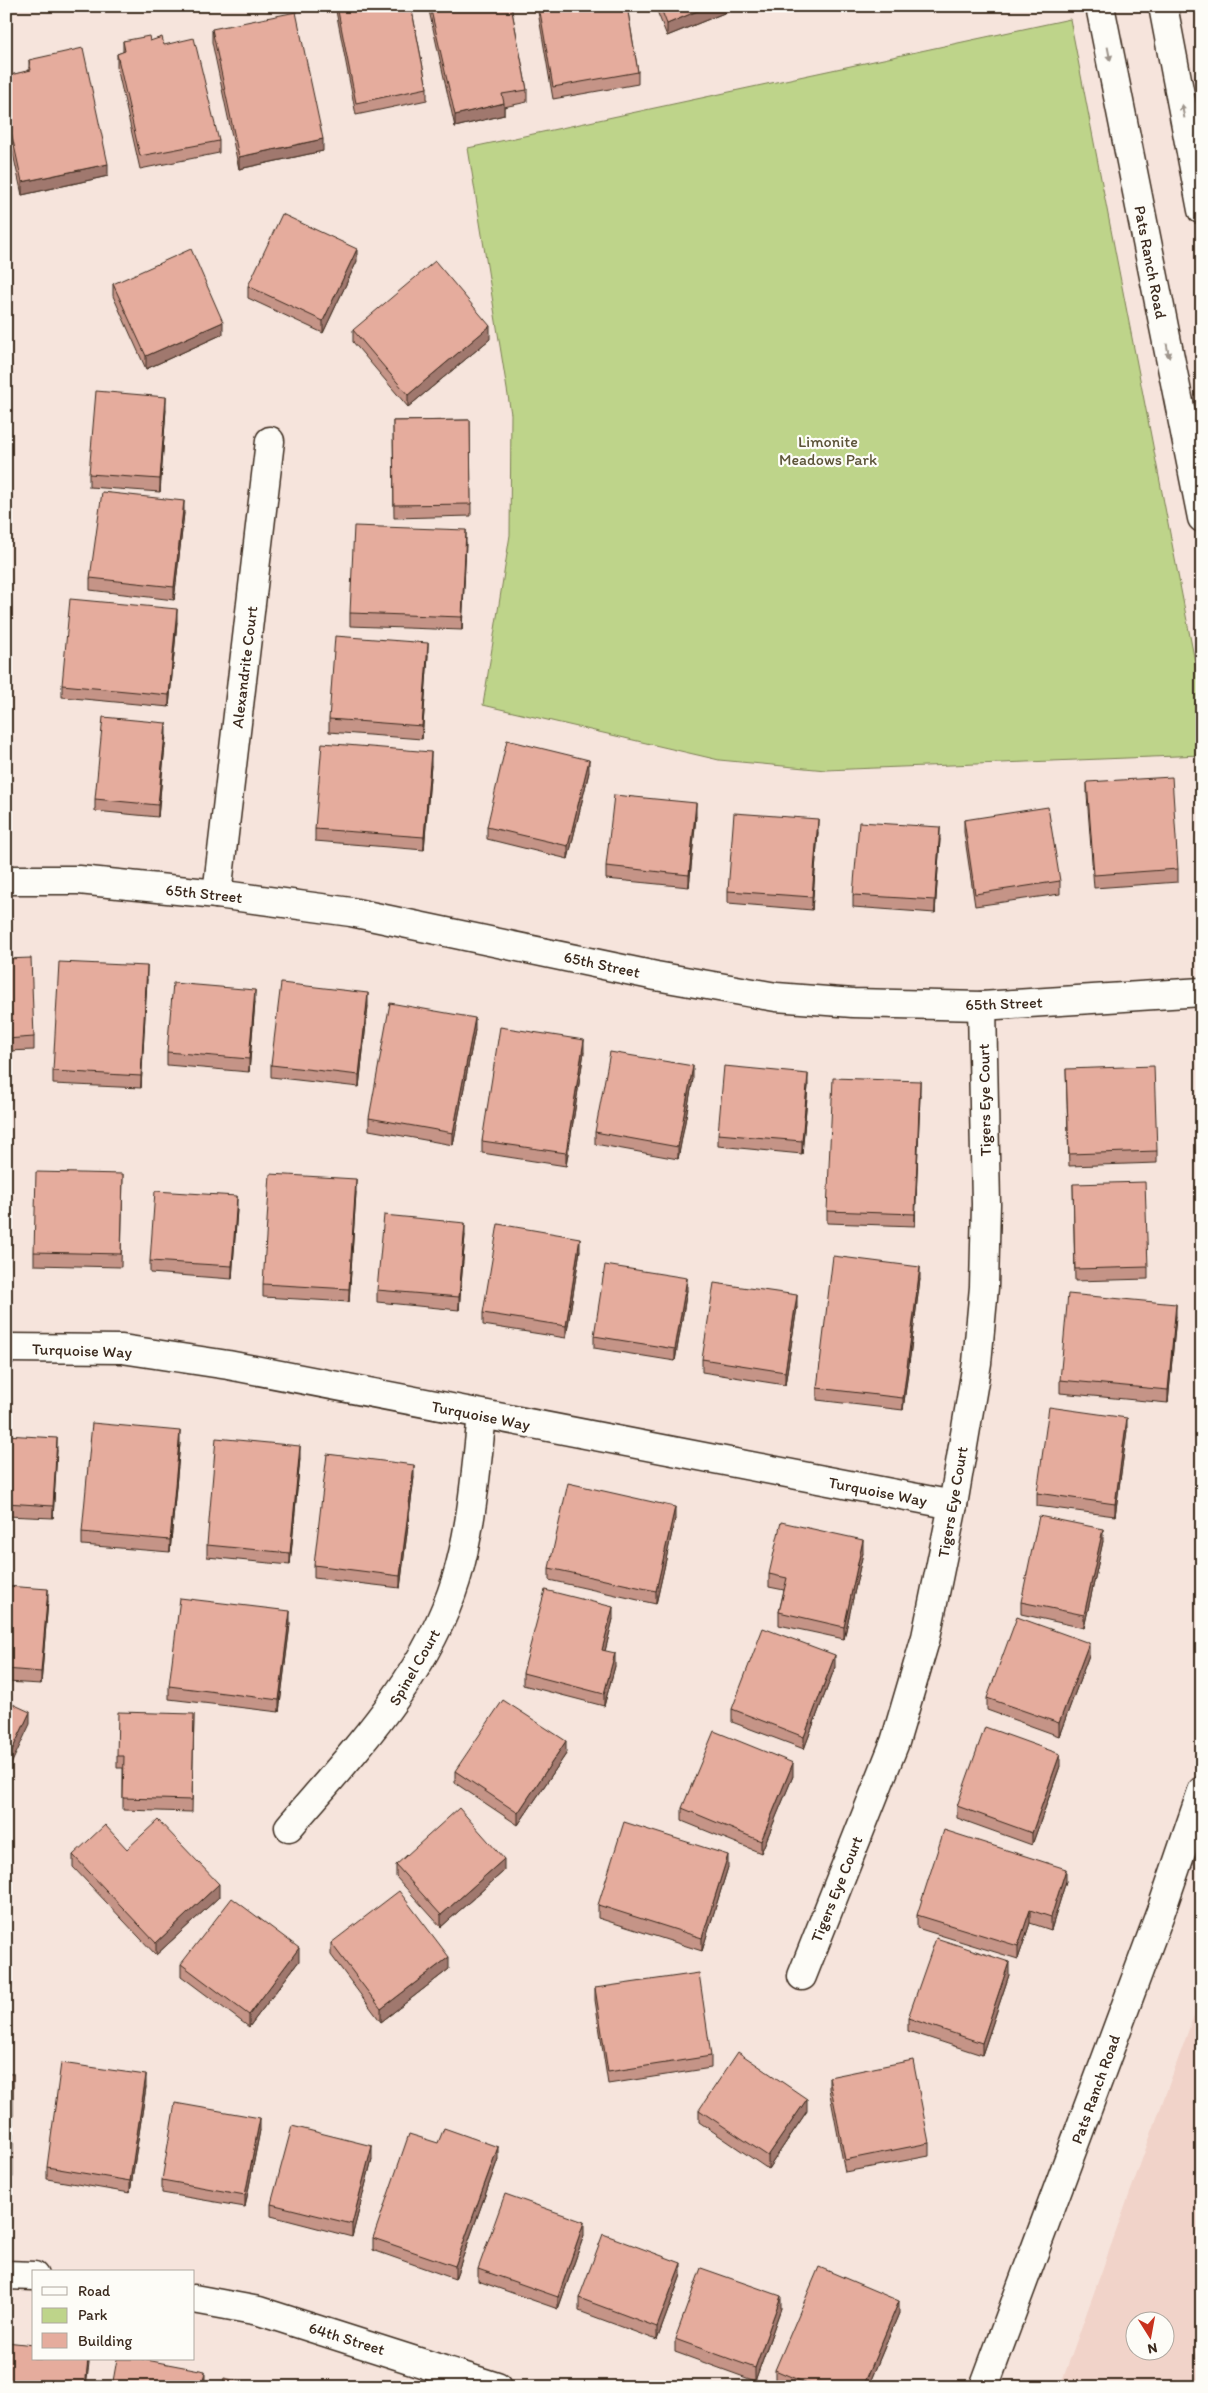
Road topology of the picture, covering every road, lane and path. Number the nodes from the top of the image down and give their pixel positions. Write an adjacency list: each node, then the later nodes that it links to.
1 (1100, 6): 5 (street, Pats Ranch Road, one-way to 5)
2 (1163, 6): 3 (street, one-way to 2)
3 (1202, 210)
4 (270, 441): 7 (street, Alexandrite Court)
5 (1202, 518)
6 (6, 880): 7 (street, 65th Street)
7 (217, 894): 9 (street, 65th Street)
8 (1202, 992): 9 (street, 65th Street)
9 (982, 1006): 12 (street, Tigers Eye Court)
10 (6, 1348): 11 (street, Turquoise Way)
11 (482, 1415): 12 (street, Turquoise Way); 14 (street, Spinel Court)
12 (953, 1505): 15 (street, Tigers Eye Court)
13 (1202, 1791): 20 (street, Pats Ranch Road)
14 (290, 1827)
15 (802, 1976)
16 (6, 2274): 17 (street)
17 (32, 2276)
18 (195, 2299): 19 (street, 64th Street)
19 (497, 2387)
20 (984, 2387)

